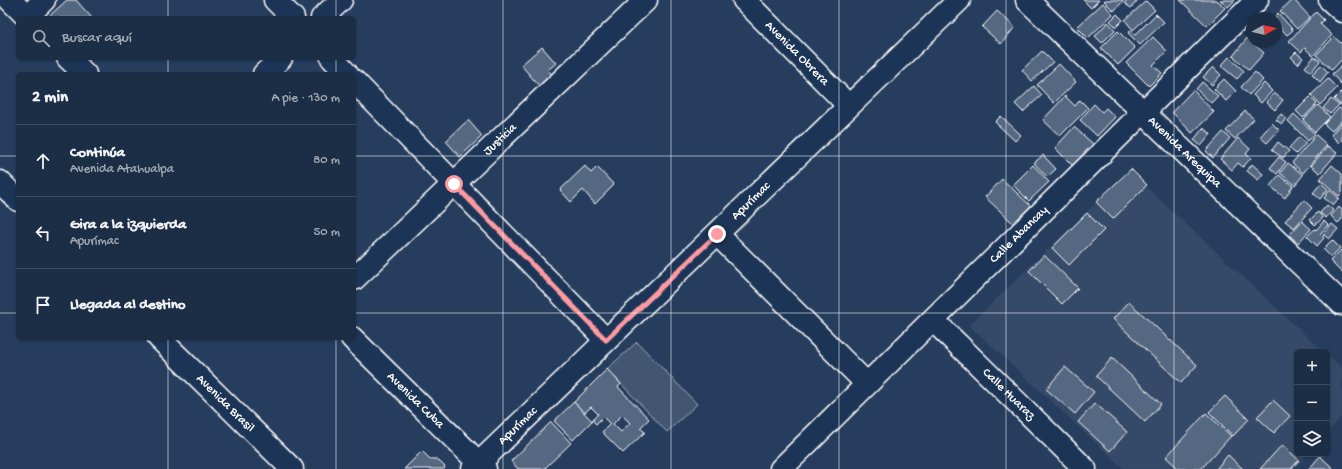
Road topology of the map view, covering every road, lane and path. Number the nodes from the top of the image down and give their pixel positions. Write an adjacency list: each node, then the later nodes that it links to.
1 (10, 0): 12 (street)
2 (44, 0): 13 (street)
3 (275, 0): 14 (street)
4 (341, 0): 15 (street)
5 (646, 0): 26 (street, Justicia)
6 (744, 0): 23 (street, Avenida Obrera)
7 (959, 0): 23 (street, Apurímac)
8 (1027, 0): 24 (street, Avenida Arequipa)
9 (1257, 0): 24 (street, Calle Abancay)
10 (1330, 0): 11 (street)
11 (1342, 11)
12 (26, 16)
13 (28, 16)
14 (291, 16)
15 (324, 16)
16 (70, 60): 19 (street)
17 (279, 60): 20 (street)
18 (334, 60): 21 (street)
19 (83, 72)
20 (266, 72)
21 (345, 72)
22 (356, 83): 26 (street)
23 (849, 106): 28 (street, Apurímac)
24 (1143, 112): 30 (street, Avenida Arequipa); 31 (street, Calle Abancay)
25 (0, 182): 27 (street)
26 (454, 184): 29 (street, Justicia); 34 (street)
27 (16, 198)
28 (717, 234): 34 (street, Apurímac); 35 (street)
29 (356, 277)
30 (1342, 304)
31 (933, 320): 35 (street, Calle Abancay); 39 (street, Calle Huaraz)
32 (161, 340): 38 (street, Avenida Brasil)
33 (354, 340): 36 (street, Avenida Cuba)
34 (606, 340): 36 (street, Apurímac)
35 (867, 384): 37 (street, Calle Abancay)
36 (479, 467)
37 (783, 468)
38 (292, 469)
39 (1085, 469)

